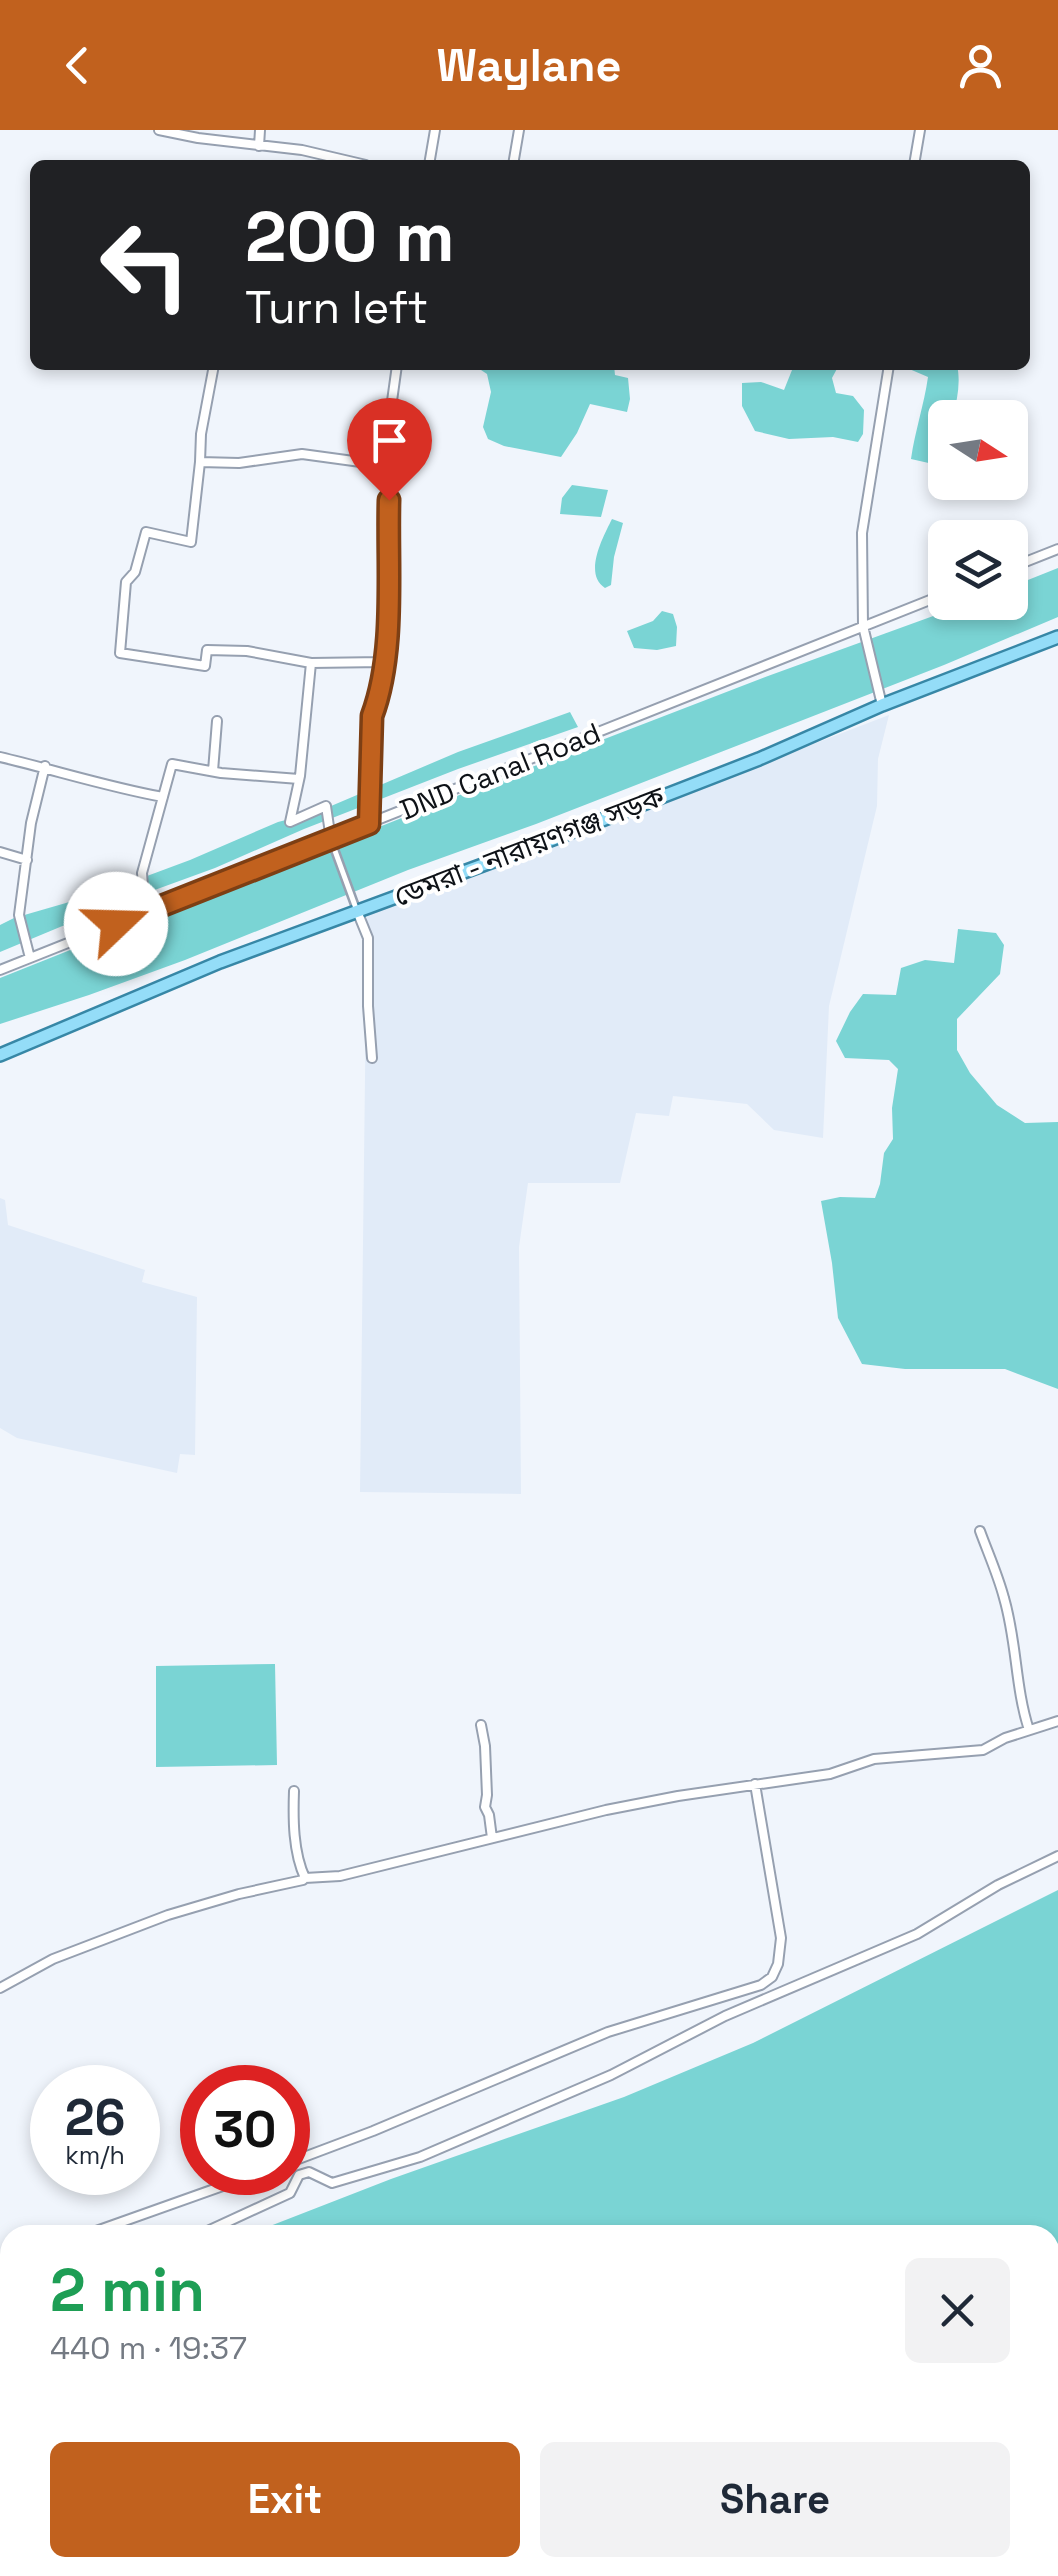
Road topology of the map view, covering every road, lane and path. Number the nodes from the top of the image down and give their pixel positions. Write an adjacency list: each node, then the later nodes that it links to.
1 (160, 130): 6 (street)
2 (260, 130): 6 (street)
3 (435, 130): 8 (street)
4 (520, 130): 9 (street)
5 (920, 130): 10 (street)
6 (259, 146): 7 (street)
7 (345, 160)
8 (430, 160)
9 (514, 160)
10 (915, 160)
11 (213, 370): 14 (street)
12 (395, 370): 15 (street)
13 (888, 370): 19 (street)
14 (200, 462): 15 (street); 22 (street)
15 (390, 466): 21 (street)
16 (1058, 549): 17 (street)
17 (1028, 561)
18 (928, 601): 19 (street, DND Canal Road)
19 (864, 626): 23 (street); 30 (street, DND Canal Road)
20 (1058, 637): 23 (main road, ডেমরা - নারায়ণগঞ্জ সড়ক)
21 (383, 662): 22 (street); 30 (street)
22 (311, 663): 28 (street)
23 (882, 704): 34 (main road, ডেমরা - নারায়ণগঞ্জ সড়ক)
24 (217, 721): 27 (street)
25 (0, 757): 26 (street)
26 (45, 766): 29 (street); 33 (street)
27 (214, 771): 28 (street); 29 (street)
28 (299, 778): 31 (street)
29 (164, 797): 35 (street)
30 (369, 824): 31 (street, DND Canal Road)
31 (331, 840): 34 (street); 35 (street, DND Canal Road)
32 (0, 852): 33 (street)
33 (27, 860): 36 (street)
34 (356, 911): 38 (main road, ডেমরা - নারায়ণগঞ্জ সড়ক); 39 (street)
35 (145, 913): 36 (street, DND Canal Road)
36 (30, 958): 37 (street, DND Canal Road)
37 (0, 970)
38 (0, 1055)
39 (372, 1058)
40 (980, 1530): 43 (street)
41 (1058, 1720): 43 (street)
42 (481, 1725): 46 (street)
43 (1029, 1730): 44 (street)
44 (755, 1784): 46 (street); 50 (street)
45 (294, 1791): 48 (street)
46 (492, 1838): 48 (street)
47 (1058, 1856): 53 (street)
48 (305, 1878): 49 (street)
49 (0, 1988)
50 (310, 2155)
51 (197, 2195): 52 (street)
52 (113, 2225)
53 (221, 2225)

